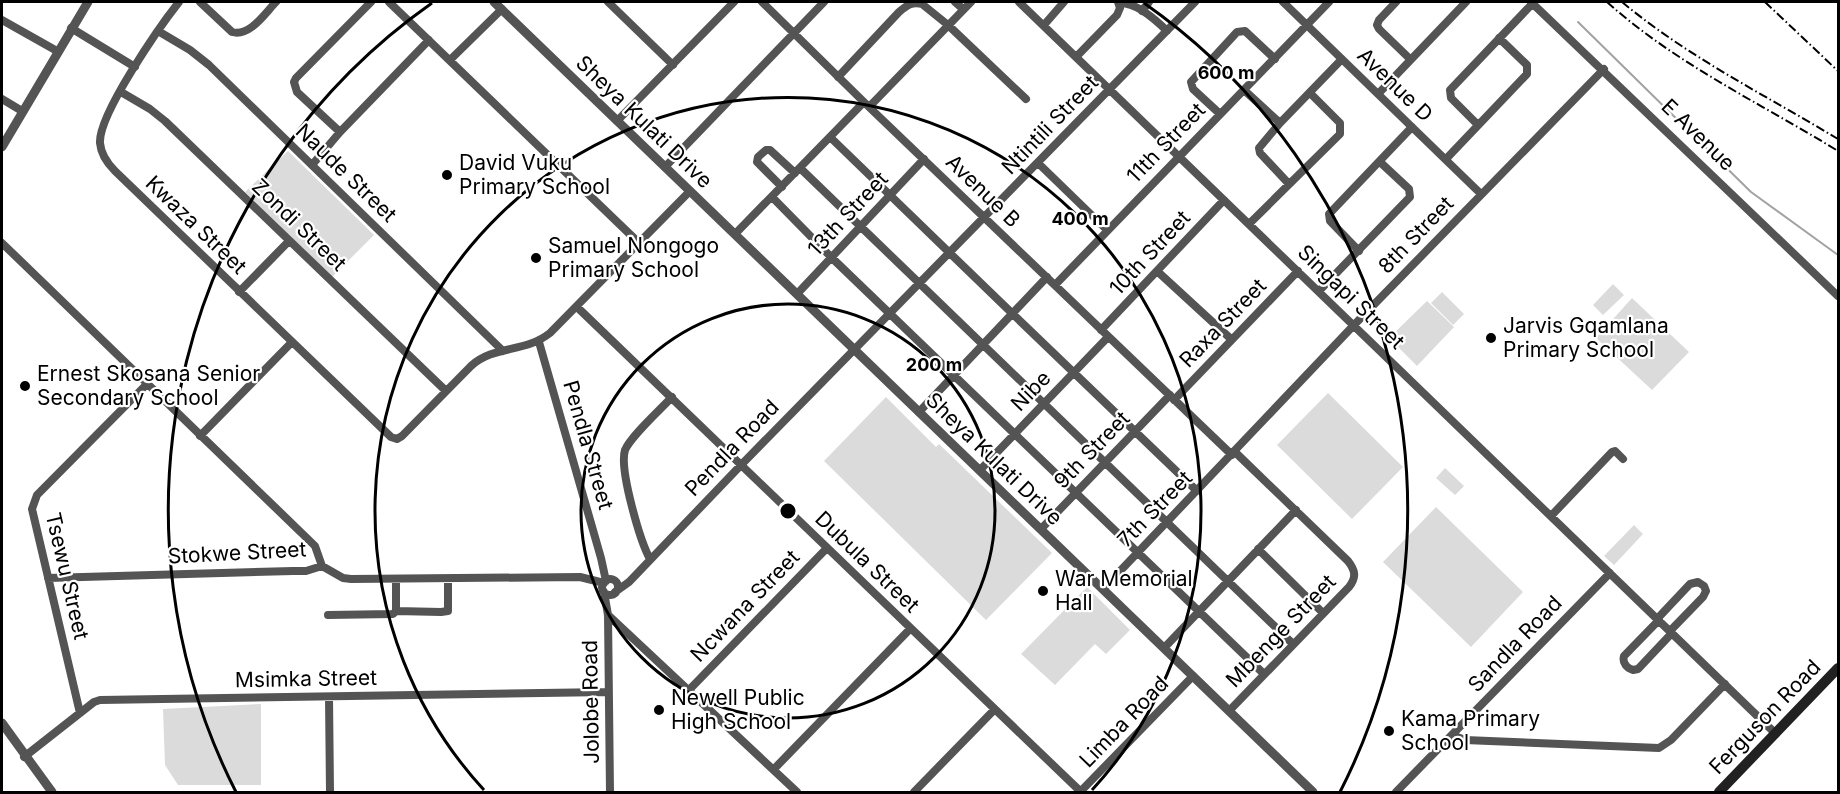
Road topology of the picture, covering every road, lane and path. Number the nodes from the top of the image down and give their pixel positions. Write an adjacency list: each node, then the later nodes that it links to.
1 (87, 2): 31 (street)
2 (179, 2): 32 (street, Kwaza Street)
3 (200, 2): 4 (street)
4 (276, 2)
5 (372, 2): 61 (street)
6 (389, 2): 36 (street)
7 (494, 2): 24 (street, Sheya Kulati Drive)
8 (608, 2): 43 (street)
9 (734, 2): 43 (street)
10 (762, 2): 34 (street, Avenue B)
11 (824, 2): 34 (street)
12 (955, 2): 25 (street)
13 (971, 2): 25 (street)
14 (1019, 2): 29 (street, Singapi Street)
15 (1064, 2): 29 (street)
16 (1118, 2): 26 (street); 38 (street)
17 (1149, 2): 26 (street)
18 (1195, 2): 33 (street, Ntintili Street)
19 (1283, 2): 30 (street, Avenue D)
20 (1329, 2): 30 (street, 11th Street)
21 (1396, 2): 41 (street)
22 (1464, 2): 41 (street)
23 (1532, 2): 35 (street); 45 (street, E Avenue)
24 (501, 9): 42 (street); 57 (street, Sheya Kulati Drive)
25 (963, 9): 28 (street)
26 (1143, 11): 33 (street)
27 (2, 20): 37 (street)
28 (948, 25): 46 (street); 53 (street); 54 (street)
29 (1044, 25): 38 (street, Singapi Street)
30 (1308, 26): 39 (street, 11th Street); 40 (street, Avenue D)
31 (71, 28): 37 (street); 44 (street)
32 (158, 31): 44 (street, Kwaza Street); 69 (street, Naude Street)
33 (1167, 31): 47 (street, Ntintili Street)
34 (794, 33): 46 (street, Avenue B); 70 (street)
35 (1499, 38): 59 (street); 59 (street)
36 (429, 40): 42 (street); 61 (street)
37 (57, 51): 55 (street)
38 (1077, 57): 47 (street, Singapi Street)
39 (1275, 59): 48 (street, 11th Street); 56 (street)
40 (1342, 59): 50 (street); 51 (street, Avenue D)
41 (1410, 59): 51 (street)
42 (450, 60): 86 (street)
43 (673, 64): 57 (street)
44 (135, 67): 49 (street, Kwaza Street)
45 (1604, 69): 75 (street, 8th Street); 98 (street, E Avenue)
46 (838, 77): 54 (street, Avenue B)
47 (1109, 90): 64 (street, Singapi Street); 68 (street, Ntintili Street)
48 (1244, 90): 56 (street, 11th Street); 58 (street)
49 (121, 92): 84 (street, Zondi Street); 96 (street, Kwaza Street)
50 (1310, 93): 58 (street); 72 (street)
51 (1378, 94): 60 (street, Avenue D)
52 (2, 99): 55 (street)
53 (1026, 99)
54 (866, 104): 62 (street); 65 (street, Avenue B)
55 (22, 111): 63 (street)
56 (1220, 114): 64 (street, 11th Street)
57 (617, 121): 70 (street, Sheya Kulati Drive)
58 (1280, 123): 72 (street)
59 (1478, 125): 66 (street)
60 (1412, 127): 66 (street, Avenue D); 67 (street)
61 (340, 132): 69 (street)
62 (830, 137): 71 (street); 76 (street)
63 (2, 147)
64 (1179, 156): 78 (street, Singapi Street); 82 (street, 11th Street)
65 (924, 159): 76 (street, 13th Street); 79 (street, Avenue B)
66 (1446, 159): 75 (street, Avenue D)
67 (1380, 162): 87 (street); 87 (street)
68 (1038, 163): 79 (street, Ntintili Street); 82 (street)
69 (312, 165): 110 (street, Naude Street)
70 (664, 167): 74 (street, Sheya Kulati Drive)
71 (797, 171): 73 (street); 73 (street); 81 (street)
72 (1289, 184): 80 (street)
73 (782, 187): 77 (street)
74 (690, 191): 83 (street, Sheya Kulati Drive); 86 (street)
75 (1481, 194): 102 (street, 8th Street)
76 (890, 196): 81 (street, 13th Street); 88 (street)
77 (772, 197): 83 (street); 89 (street)
78 (1224, 200): 80 (street, Singapi Street); 90 (street, 10th Street)
79 (984, 217): 88 (street, Ntintili Street); 92 (street, Avenue B)
80 (1249, 224): 91 (street, Singapi Street)
81 (861, 227): 89 (street, 13th Street); 93 (street)
82 (1107, 230): 94 (street, 11th Street)
83 (735, 234): 97 (street, Sheya Kulati Drive)
84 (289, 241): 96 (street); 114 (street, Zondi Street)
85 (2, 243): 113 (street)
86 (639, 243): 99 (street)
87 (1359, 251): 95 (street)
88 (950, 252): 93 (street, Ntintili Street); 101 (street)
89 (832, 258): 97 (street, 13th Street); 100 (street)
90 (1157, 271): 103 (street, 10th Street); 105 (street)
91 (1298, 272): 95 (street, Singapi Street); 105 (street, Raxa Street)
92 (1047, 277): 94 (street, Avenue B); 101 (street)
93 (920, 283): 100 (street, Ntintili Street); 108 (street)
94 (1055, 285): 103 (street, Avenue B)
95 (1319, 291): 102 (street, Singapi Street)
96 (239, 292): 106 (street, Kwaza Street)
97 (797, 294): 109 (street, Sheya Kulati Drive)
98 (1839, 296)
99 (577, 307): 107 (street); 115 (street, Dubula Street)
100 (889, 314): 109 (street, Ntintili Street); 112 (street)
101 (1012, 314): 108 (street); 111 (street)
102 (1354, 325): 122 (street, 8th Street); 130 (street, Singapi Street)
103 (1101, 330): 104 (street, Avenue B)
104 (1108, 337): 111 (street, Nibe); 116 (street, Avenue B)
105 (1231, 339): 116 (street, Raxa Street)
106 (292, 342): 114 (street, Kwaza Street); 121 (street)
107 (539, 342): 110 (street); 144 (street, Pendla Street)
108 (983, 345): 112 (street); 117 (street)
109 (853, 350): 118 (street, Sheya Kulati Drive); 125 (street, Pendla Road)
110 (503, 351): 114 (street)
111 (1075, 372): 117 (street, Nibe); 119 (street)
112 (954, 376): 118 (street); 120 (street)
113 (147, 384): 121 (street); 141 (street, Tsewu Street)
114 (446, 391)
115 (672, 397): 125 (street, Dubula Street); 136 (street, Pendla Street)
116 (1172, 398): 119 (street, 9th Street); 122 (street, Avenue B)
117 (1044, 403): 120 (street, Nibe); 124 (street)
118 (919, 412): 126 (street, Sheya Kulati Drive)
119 (1135, 431): 124 (street, 9th Street); 127 (street)
120 (1015, 434): 126 (street, Nibe); 128 (street)
121 (200, 436): 137 (street)
122 (1233, 453): 127 (street, 7th Street); 129 (street, Avenue B)
123 (1623, 459): 130 (street)
124 (1106, 462): 128 (street, 9th Street); 131 (street)
125 (742, 464): 133 (street, Dubula Street); 136 (street, Pendla Road)
126 (980, 470): 132 (street, Sheya Kulati Drive)
127 (1197, 491): 131 (street, 7th Street)
128 (1076, 493): 132 (street, 9th Street); 135 (street)
129 (1296, 510): 134 (street); 140 (street, Avenue B)
130 (1551, 516): 139 (street, Singapi Street)
131 (1167, 522): 135 (street, 7th Street); 145 (street)
132 (1041, 529): 146 (street, Sheya Kulati Drive)
133 (827, 548): 155 (street, Dubula Street); 163 (street, Ncwana Street)
134 (1258, 549): 145 (street); 152 (street)
135 (1138, 552): 146 (street, 7th Street); 149 (street)
136 (650, 559): 138 (street, Pendla Road)
137 (322, 566): 141 (street, Stokwe Street); 143 (street, Stokwe Street)
138 (638, 572): 144 (street, Pendla Road); 148 (street, Pendla Road)
139 (1610, 573): 154 (street, Singapi Street); 171 (street, Sandla Road)
140 (1355, 575): 152 (street, Mbenge Street)
141 (48, 578): 168 (street, Tsewu Street)
142 (448, 579): 143 (street, Stokwe Street); 144 (street, Stokwe Street); 150 (street)
143 (396, 580): 150 (street)
144 (609, 581): 147 (street, Jolobe Road); 148 (street)
145 (1227, 581): 149 (street); 157 (street)
146 (1103, 589): 158 (street, Sheya Kulati Drive)
147 (604, 592): 148 (street); 151 (street, Jolobe Road)
148 (615, 592): 151 (street, Jolobe Road)
149 (1199, 610): 158 (street); 160 (street)
150 (396, 611): 153 (street)
151 (608, 613): 163 (street); 164 (street, Jolobe Road)
152 (1323, 613): 157 (street, Mbenge Street)
153 (328, 615)
154 (1658, 620): 156 (street, Singapi Street); 156 (street); 156 (street)
155 (910, 629): 166 (street, Dubula Street); 173 (street)
156 (1671, 632): 162 (street, Singapi Street)
157 (1293, 644): 160 (street, Mbenge Street)
158 (1164, 648): 161 (street, Sheya Kulati Drive)
159 (1839, 668): 170 (main road, Ferguson Road)
160 (1264, 674): 167 (street, Mbenge Street)
161 (1193, 676): 167 (street, Sheya Kulati Drive); 179 (street, Limba Road)
162 (1725, 684): 170 (street, Singapi Street); 171 (street)
163 (689, 690): 173 (street)
164 (608, 692): 165 (street, Msimka Street); 176 (street, Jolobe Road)
165 (328, 697): 168 (street, Msimka Street); 175 (street)
166 (995, 709): 178 (street); 179 (street, Dubula Street)
167 (1229, 711): 180 (street, Sheya Kulati Drive)
168 (80, 713): 172 (street, Msimka Street)
169 (2, 723): 172 (street)
170 (1776, 734): 182 (main road, Ferguson Road)
171 (1452, 735): 181 (street, Sandla Road)
172 (24, 757): 174 (street)
173 (774, 769): 177 (street)
174 (52, 792)
175 (330, 792)
176 (610, 792)
177 (797, 792)
178 (914, 792)
179 (1080, 792)
180 (1313, 792)
181 (1396, 792)
182 (1719, 792)

